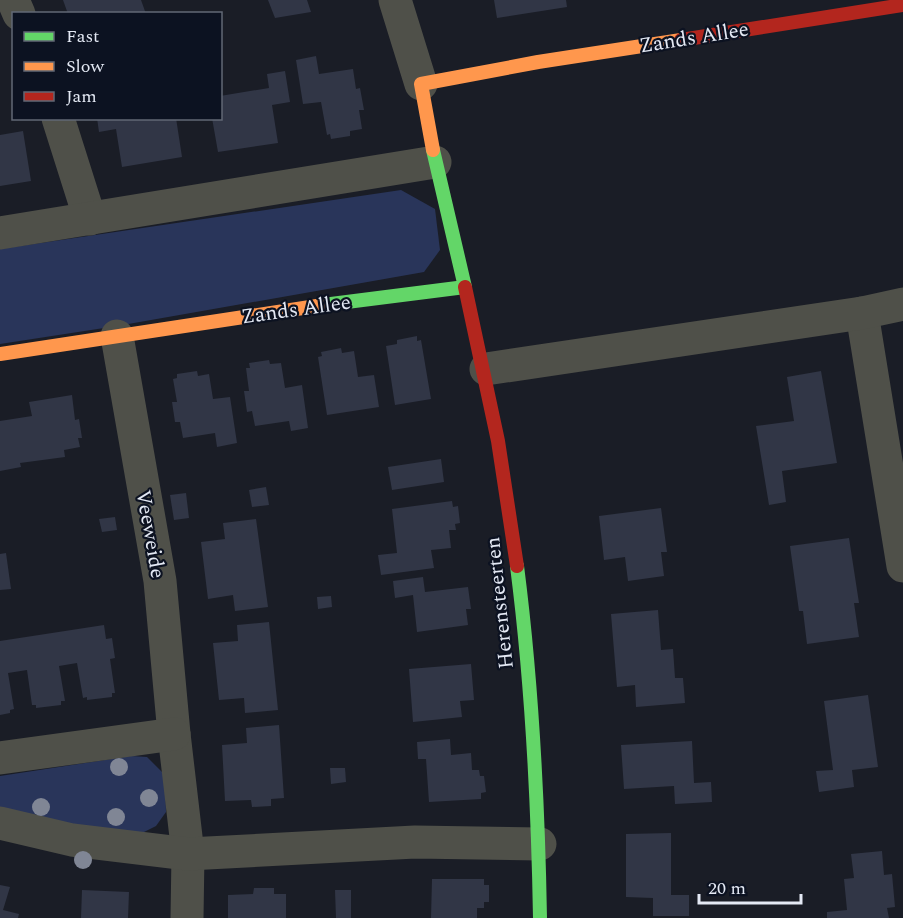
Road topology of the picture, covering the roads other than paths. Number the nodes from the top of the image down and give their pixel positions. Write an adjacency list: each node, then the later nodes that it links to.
1 (395, 0): 3 (street)
2 (903, 5): 3 (street, Zands Allee)
3 (421, 84): 5 (street)
4 (59, 120): 6 (street)
5 (435, 162): 6 (street); 8 (street)
6 (90, 219): 7 (street)
7 (0, 233)
8 (465, 287): 11 (street, Zands Allee); 13 (street, Herensteerten)
9 (903, 304): 10 (street)
10 (862, 313): 13 (street); 14 (street)
11 (117, 336): 12 (street, Zands Allee); 15 (street, Veeweide)
12 (0, 354)
13 (486, 369): 18 (street, Herensteerten)
14 (903, 566)
15 (174, 734): 16 (street); 19 (street, Veeweide)
16 (0, 758)
17 (0, 823): 19 (street)
18 (540, 844): 19 (street); 21 (street, Herensteerten)
19 (188, 854): 20 (street, Veeweide)
20 (187, 918)
21 (540, 918)

